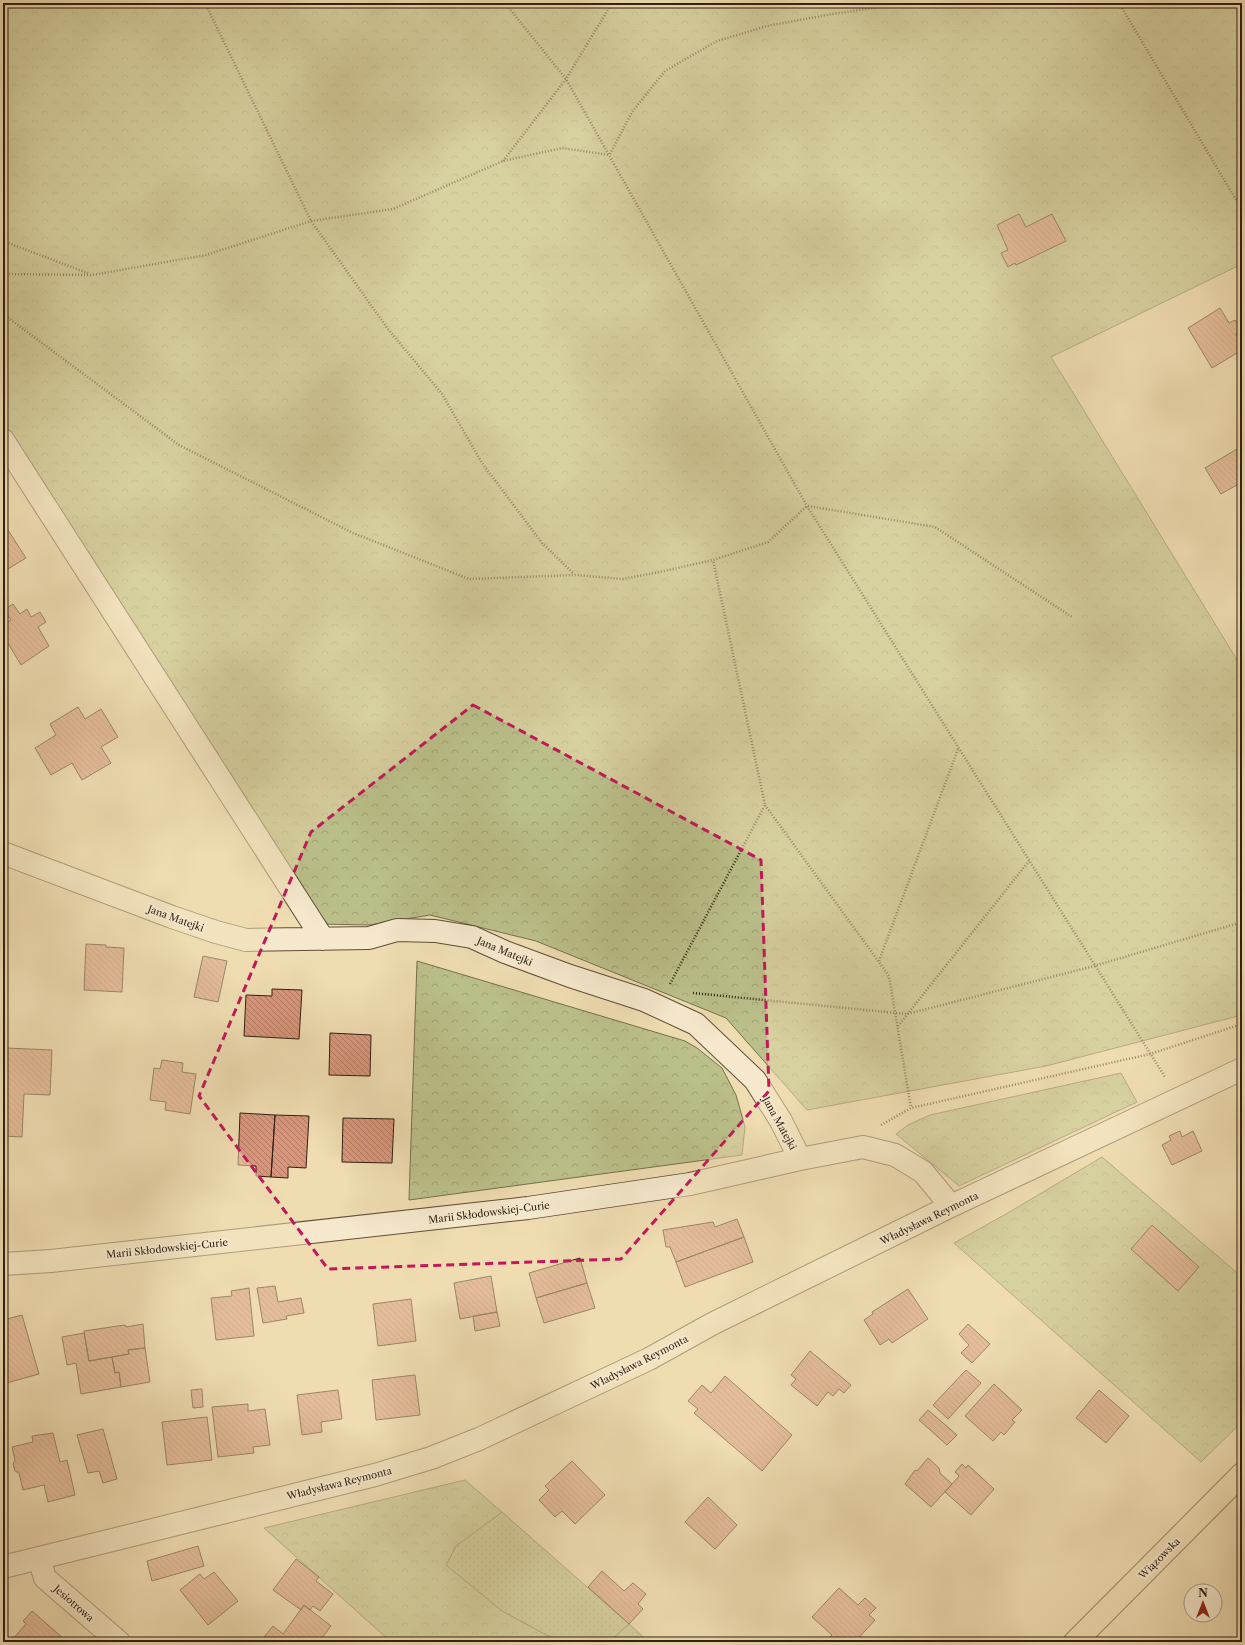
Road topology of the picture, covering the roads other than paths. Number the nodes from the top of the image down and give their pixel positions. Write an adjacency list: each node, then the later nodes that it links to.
1 (3, 440): 3 (street)
2 (3, 853): 3 (street, Jana Matejki)
3 (323, 939): 5 (street, Jana Matejki)
4 (1242, 1069): 6 (street, Władysława Reymonta)
5 (800, 1159): 6 (street, Marii Skłodowskiej-Curie); 7 (street, Marii Skłodowskiej-Curie)
6 (951, 1206): 9 (street, Władysława Reymonta)
7 (3, 1264)
8 (1242, 1474): 12 (main road, Wiązowska)
9 (38, 1558): 10 (street, Władysława Reymonta); 11 (street, Jesiotrowa)
10 (3, 1566)
11 (118, 1642)
12 (1075, 1642)

